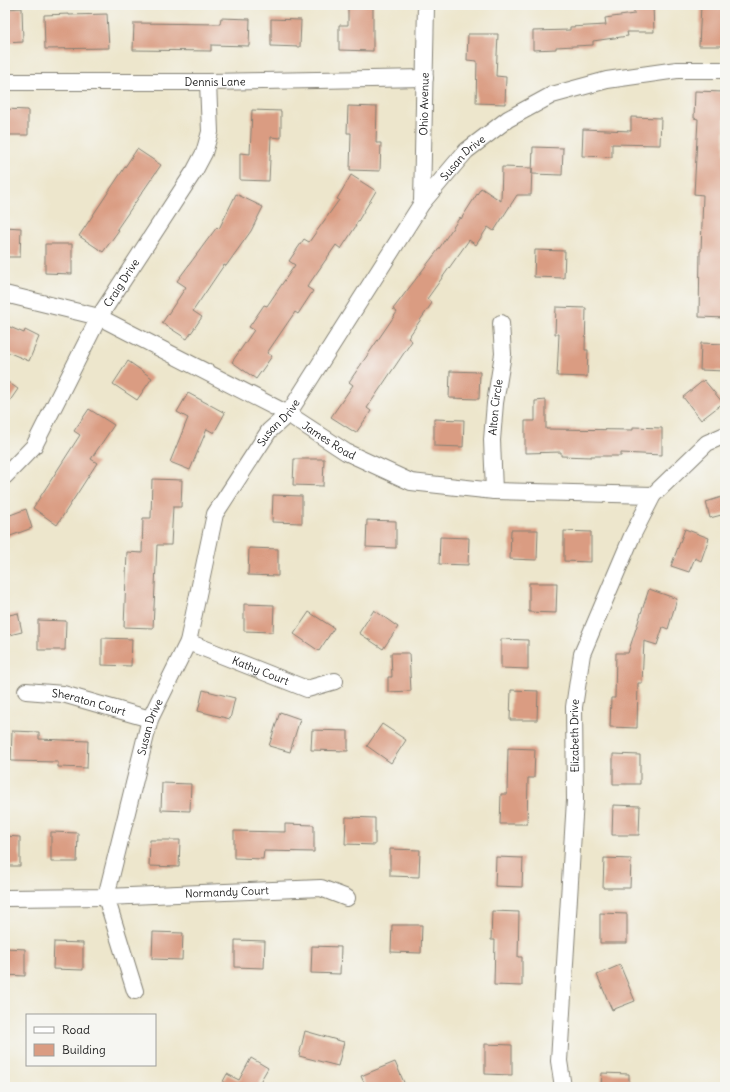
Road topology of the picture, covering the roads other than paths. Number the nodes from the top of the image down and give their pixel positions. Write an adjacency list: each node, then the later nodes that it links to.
1 (426, 5): 3 (street, Ohio Avenue)
2 (725, 70): 6 (street, Susan Drive)
3 (425, 78): 5 (street, Dennis Lane); 6 (street, Ohio Avenue)
4 (5, 82): 5 (street, Dennis Lane)
5 (208, 82): 8 (street, Craig Drive)
6 (422, 203): 10 (street, Susan Drive)
7 (5, 294): 8 (street, James Road)
8 (99, 317): 10 (street, James Road); 12 (street, Craig Drive)
9 (501, 323): 13 (street, Alton Circle)
10 (288, 414): 13 (street, James Road); 15 (street, Susan Drive)
11 (725, 435): 14 (street, Elizabeth Drive)
12 (5, 476)
13 (494, 491): 14 (street, James Road)
14 (653, 496): 23 (street, Elizabeth Drive)
15 (188, 642): 16 (street, Kathy Court); 18 (street, Susan Drive)
16 (335, 681)
17 (26, 691): 18 (street, Sheraton Court)
18 (150, 719): 19 (street, Susan Drive)
19 (106, 897): 20 (street, Normandy Court); 21 (street, Normandy Court); 22 (street)
20 (5, 898)
21 (347, 898)
22 (134, 991)
23 (563, 1087)

